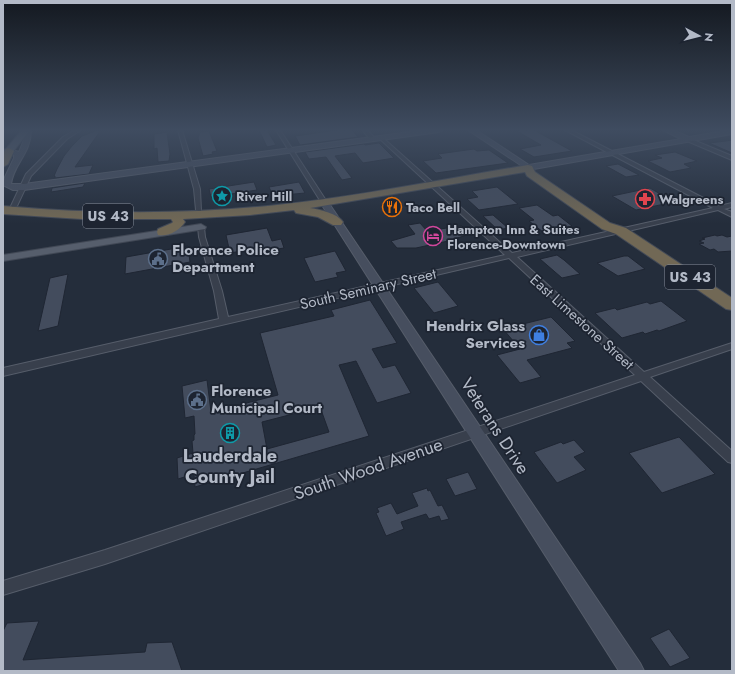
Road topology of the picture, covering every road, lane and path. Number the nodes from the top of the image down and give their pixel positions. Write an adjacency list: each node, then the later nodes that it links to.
1 (17, 161): 15 (main road)
2 (42, 161): 15 (street)
3 (188, 161): 10 (street)
4 (215, 161): 10 (main road)
5 (298, 161): 16 (street)
6 (408, 161): 14 (street, East Limestone Street)
7 (518, 161): 11 (main road)
8 (568, 161): 11 (main road)
9 (627, 161): 20 (street)
10 (189, 165): 15 (main road); 21 (street)
11 (528, 168): 12 (highway, US 43); 13 (highway); 27 (highway, US 43)
12 (494, 174): 13 (highway, US 43); 14 (highway, US 43)
13 (544, 183): 27 (highway, US 43)
14 (433, 184): 16 (highway, US 43); 29 (street, East Limestone Street)
15 (24, 188): 18 (street)
16 (324, 202): 19 (highway, US 43); 25 (main road, Veterans Drive)
17 (732, 205): 20 (street, South Seminary Street)
18 (7, 207): 21 (highway, US 43); 23 (highway, US 43)
19 (293, 207): 21 (highway, US 43); 22 (highway, US 43); 25 (highway)
20 (718, 208): 24 (street); 27 (street, South Seminary Street)
21 (199, 210)
22 (212, 214): 23 (highway, US 43); 26 (highway)
23 (175, 215): 26 (highway); 28 (highway)
24 (732, 215)
25 (337, 222): 31 (main road, Veterans Drive)
26 (201, 227): 28 (main road); 33 (street)
27 (621, 231): 29 (street, South Seminary Street); 32 (highway, US 43)
28 (163, 232): 30 (main road)
29 (509, 256): 31 (street, South Seminary Street); 36 (street, East Limestone Street)
30 (3, 258)
31 (380, 287): 33 (street, South Seminary Street); 37 (main road, Veterans Drive)
32 (732, 305)
33 (224, 321): 35 (street, South Seminary Street)
34 (732, 346): 36 (street, South Wood Avenue)
35 (3, 372)
36 (642, 375): 37 (street, South Wood Avenue); 38 (street, East Limestone Street)
37 (476, 432): 39 (street, South Wood Avenue); 40 (main road, Veterans Drive)
38 (732, 458)
39 (3, 588)
40 (632, 671)

